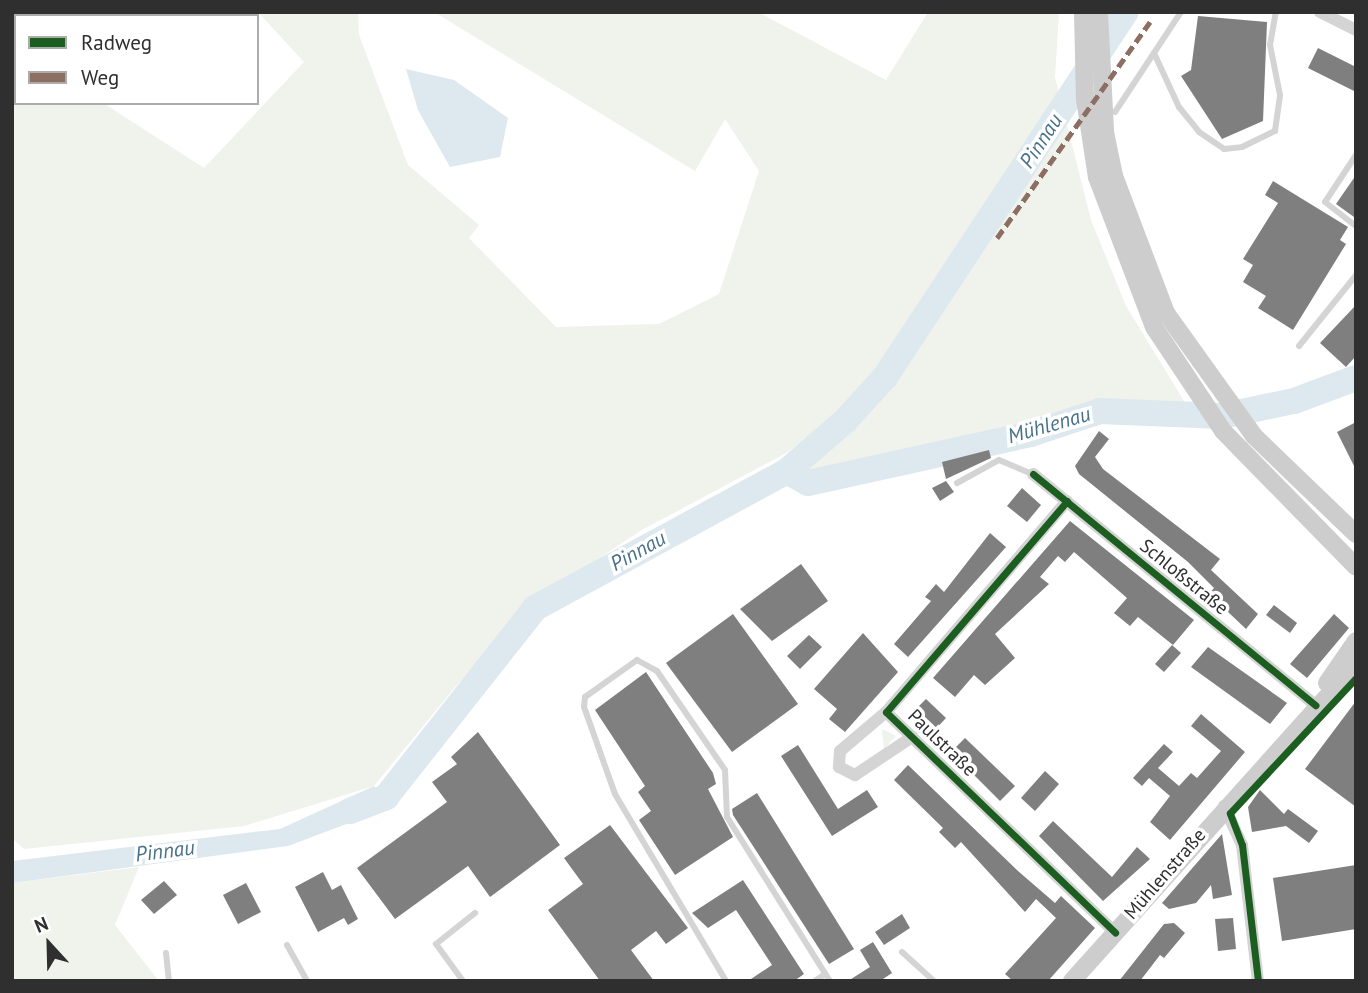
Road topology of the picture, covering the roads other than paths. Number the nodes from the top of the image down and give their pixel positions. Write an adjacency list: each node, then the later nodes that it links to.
1 (1083, 12): 17 (main road)
2 (1099, 12): 16 (main road)
3 (1181, 12): 7 (lane)
4 (1276, 12): 7 (lane)
5 (1320, 12): 6 (street)
6 (1356, 30)
7 (1154, 53): 8 (lane)
8 (1115, 112)
9 (1356, 155): 10 (lane)
10 (1356, 226)
11 (1356, 275): 12 (lane)
12 (1299, 346)
13 (1034, 474): 14 (lane); 15 (street, Schloßstraße)
14 (957, 483)
15 (1067, 501): 20 (street, Schloßstraße); 21 (street, Paulstraße)
16 (1356, 534)
17 (1356, 567)
18 (1356, 641): 20 (main road, Mühlenstraße)
19 (1356, 663): 20 (main road, Mühlenstraße)
20 (1315, 705): 23 (main road, Mühlenstraße)
21 (886, 712): 22 (street, Paulstraße); 22 (street, Paulstraße)
22 (912, 737): 25 (street, Paulstraße)
23 (1224, 806): 25 (main road, Mühlenstraße); 37 (street)
24 (475, 913): 32 (lane)
25 (1115, 932): 36 (main road, Mühlenstraße)
26 (287, 945): 31 (lane)
27 (902, 952): 35 (lane)
28 (166, 953): 30 (lane)
29 (828, 977): 33 (lane); 34 (lane)
30 (169, 981)
31 (307, 981)
32 (463, 981)
33 (726, 981)
34 (815, 981)
35 (934, 981)
36 (1072, 981)
37 (1258, 981)

